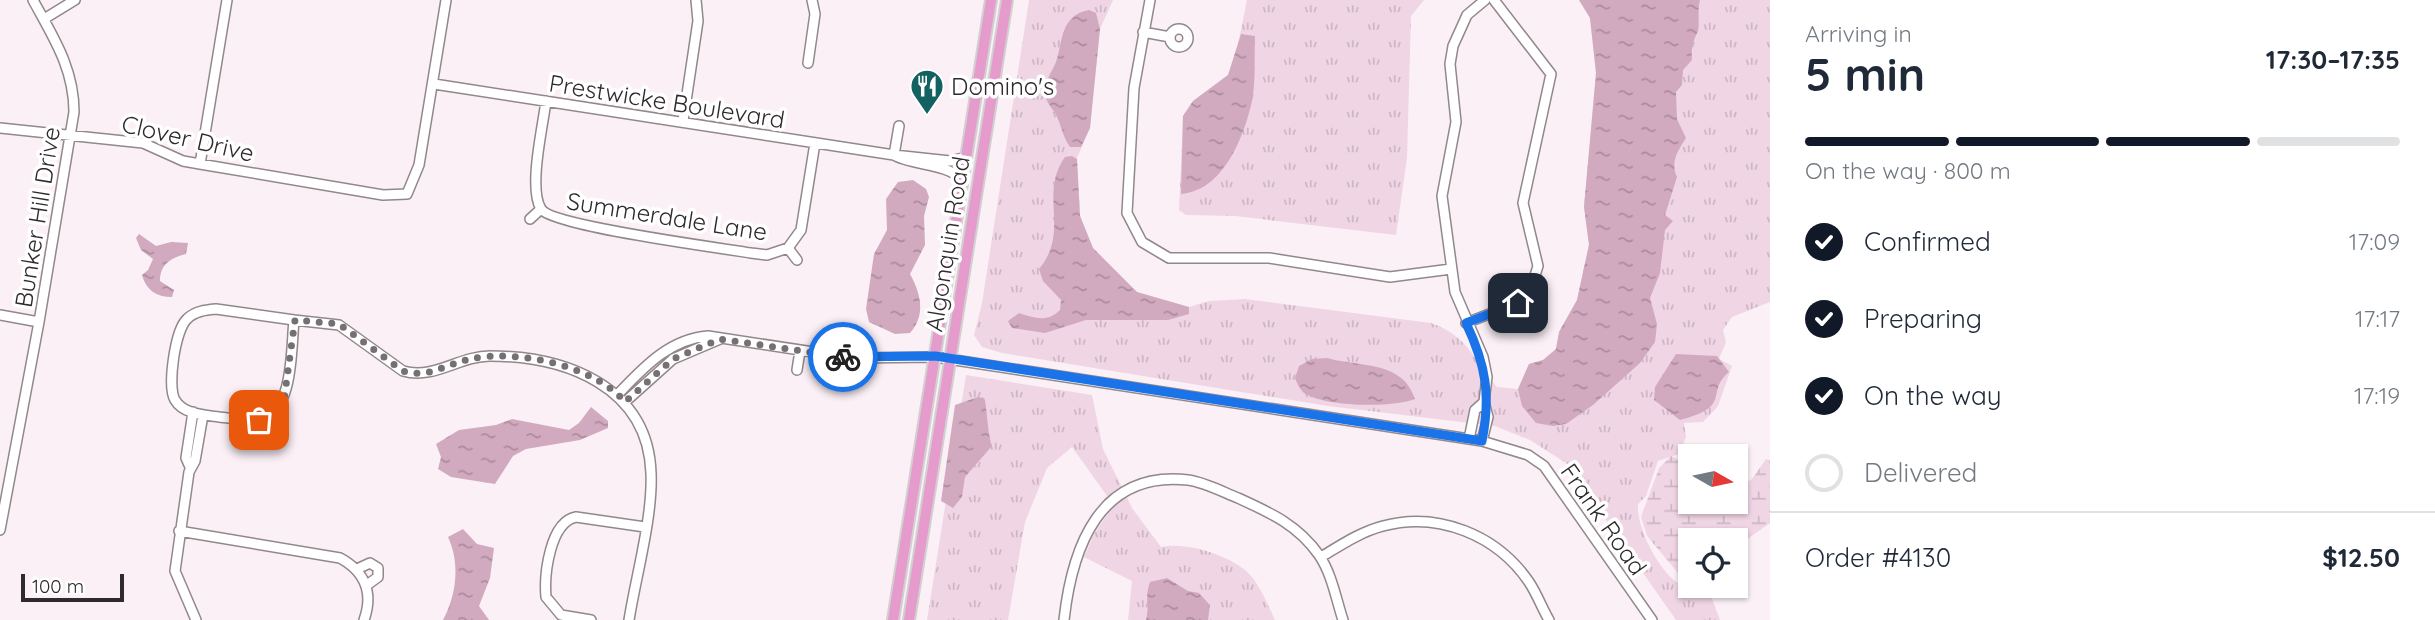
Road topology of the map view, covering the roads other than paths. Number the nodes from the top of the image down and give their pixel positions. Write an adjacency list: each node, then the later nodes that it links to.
1 (33, 0): 12 (street, Bunker Hill Drive)
2 (75, 0): 12 (street)
3 (227, 0): 25 (street)
4 (446, 0): 16 (street)
5 (696, 0): 18 (street)
6 (812, 0): 15 (street)
7 (991, 0): 24 (main road)
8 (1007, 0): 39 (main road, Algonquin Road)
9 (1150, 0): 13 (street)
10 (1485, 0): 31 (street)
11 (1494, 0): 35 (street)
12 (44, 19): 21 (street, Bunker Hill Drive)
13 (1143, 32): 14 (street); 31 (street)
14 (1170, 37)
15 (808, 63)
16 (434, 83): 17 (street, Prestwicke Boulevard); 25 (street, Clover Drive)
17 (546, 101): 18 (street, Prestwicke Boulevard); 27 (street, Summerdale Lane)
18 (683, 121): 22 (street, Prestwicke Boulevard)
19 (899, 126): 23 (street)
20 (0, 128): 21 (street, Clover Drive)
21 (71, 134): 25 (street, Clover Drive); 34 (street, Bunker Hill Drive)
22 (814, 143): 23 (street, Prestwicke Boulevard); 29 (street, Summerdale Lane)
23 (894, 155): 24 (street, Prestwicke Boulevard); 26 (street, Prestwicke Boulevard)
24 (967, 157): 26 (main road)
25 (200, 164)
26 (962, 186): 38 (main road)
27 (541, 209): 28 (street, Summerdale Lane); 29 (street, Summerdale Lane)
28 (530, 219)
29 (788, 248): 30 (street, Summerdale Lane)
30 (797, 260)
31 (1451, 269): 35 (street)
32 (0, 315): 34 (street)
33 (295, 320): 41 (street); 44 (street); 44 (street)
34 (40, 322): 48 (street, Bunker Hill Drive)
35 (1466, 323): 43 (street)
36 (720, 339): 37 (street, Frank Road); 41 (street, Frank Road); 42 (street)
37 (800, 351): 38 (street, Frank Road); 40 (street)
38 (935, 356): 39 (street, Frank Road); 57 (main road)
39 (950, 359): 45 (street, Frank Road); 58 (main road, Algonquin Road)
40 (797, 370)
41 (618, 394): 42 (street)
42 (625, 402): 47 (street)
43 (1485, 403): 45 (street); 46 (street)
44 (198, 414): 49 (street)
45 (1469, 439): 46 (street, Frank Road)
46 (1482, 441): 62 (street, Frank Road)
47 (645, 527): 55 (street); 56 (street)
48 (0, 530)
49 (179, 531): 51 (street); 53 (street)
50 (1321, 557): 59 (street); 60 (street); 61 (street)
51 (357, 569): 52 (street); 52 (street)
52 (367, 585): 54 (street)
53 (196, 620)
54 (364, 620)
55 (591, 620)
56 (629, 620)
57 (893, 620)
58 (909, 620)
59 (1063, 620)
60 (1343, 620)
61 (1549, 620)
62 (1652, 620)

